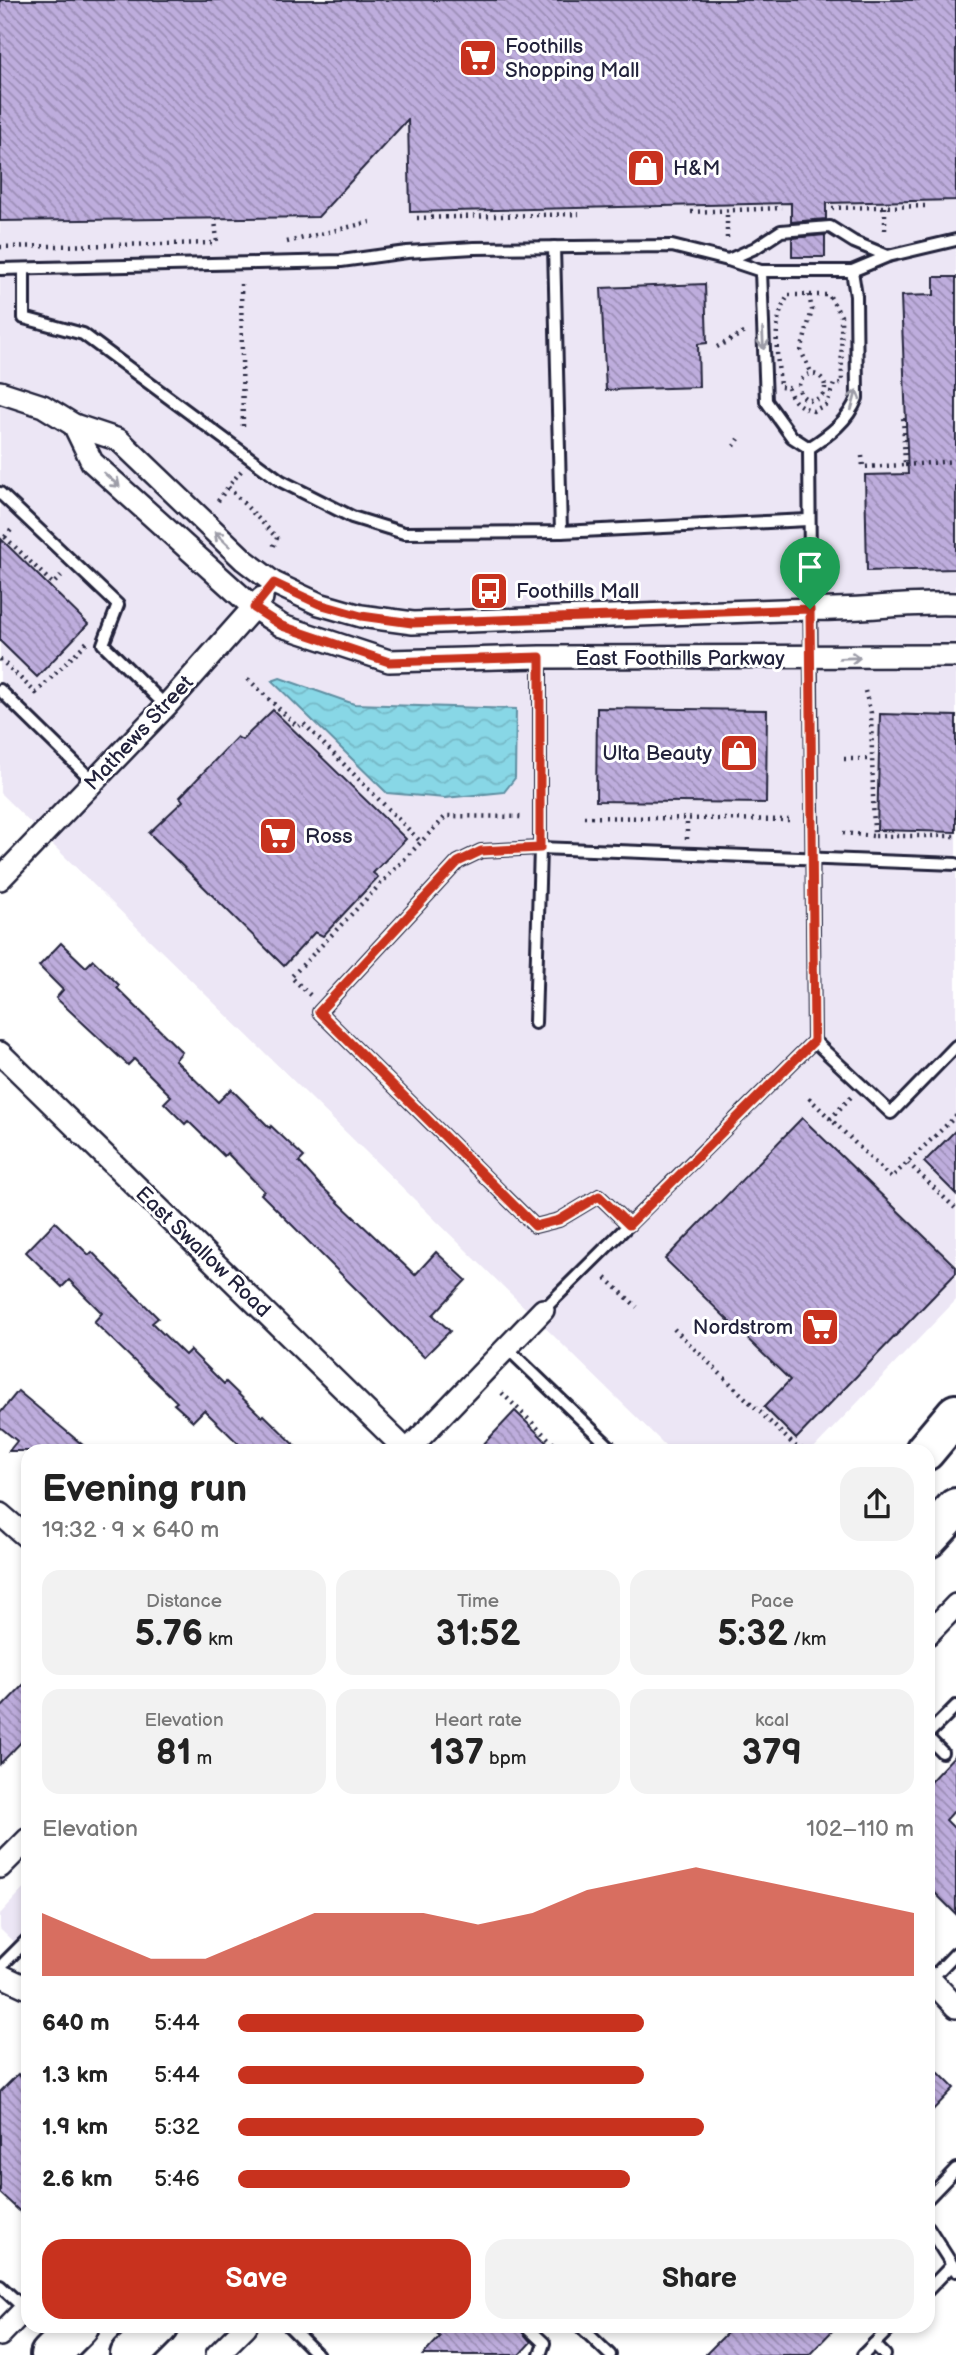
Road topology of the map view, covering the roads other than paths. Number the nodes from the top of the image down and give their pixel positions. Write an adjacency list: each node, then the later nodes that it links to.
1 (956, 240): 3 (lane)
2 (554, 247): 4 (lane); 6 (lane); 14 (lane)
3 (888, 256): 4 (lane); 8 (lane)
4 (728, 260): 7 (lane)
5 (0, 269): 6 (lane)
6 (24, 270): 14 (lane)
7 (761, 271): 8 (lane); 11 (lane, one-way to 11)
8 (852, 271): 11 (lane, one-way to 8)
9 (0, 393): 10 (street, East Foothills Parkway)
10 (74, 425): 15 (street, East Foothills Parkway, one-way to 10); 17 (street, East Foothills Parkway, one-way to 17)
11 (809, 448): 13 (lane)
12 (0, 493): 23 (lane)
13 (808, 520): 14 (lane); 18 (lane)
14 (561, 532)
15 (274, 583): 17 (street, Mathews Street); 18 (street, East Foothills Parkway)
16 (956, 604): 18 (street, East Foothills Parkway)
17 (254, 608): 20 (street, East Foothills Parkway); 23 (street, Mathews Street)
18 (810, 609): 21 (lane)
19 (956, 656): 21 (street, East Foothills Parkway, one-way to 19)
20 (540, 657): 21 (street, East Foothills Parkway); 25 (lane)
21 (811, 658): 26 (lane)
22 (0, 690): 24 (lane)
23 (166, 706): 24 (street, Mathews Street)
24 (94, 782): 28 (street, Mathews Street)
25 (540, 848): 26 (lane); 29 (lane); 33 (lane)
26 (813, 858): 27 (lane); 30 (lane)
27 (956, 864)
28 (0, 879)
29 (535, 1023)
30 (814, 1041): 31 (lane); 33 (lane)
31 (956, 1046)
32 (0, 1053): 37 (street, East Swallow Road)
33 (629, 1225): 34 (lane)
34 (543, 1310): 35 (street)
35 (506, 1348): 38 (street); 39 (lane)
36 (956, 1414): 40 (highway)
37 (400, 1444)
38 (414, 1444)
39 (607, 1444)
40 (931, 1444)
41 (956, 1508): 43 (highway)
42 (0, 1514): 44 (street)
43 (935, 1530)
44 (21, 1532)
45 (956, 1605): 46 (street)
46 (935, 1627)
47 (956, 1706): 48 (lane)
48 (935, 1728)
49 (935, 1744): 50 (lane)
50 (942, 1752)
51 (21, 1846): 52 (street)
52 (0, 1867)
53 (21, 1946): 55 (lane)
54 (956, 1953): 56 (lane)
55 (0, 1967)
56 (935, 1972)
57 (0, 1975): 59 (street)
58 (935, 1984): 60 (street)
59 (21, 1985)
60 (956, 2007)
61 (956, 2169): 62 (lane)
62 (935, 2191)
63 (935, 2239): 64 (lane)
64 (954, 2268): 65 (lane)
65 (935, 2284)
66 (0, 2286): 67 (lane)
67 (21, 2304)
68 (21, 2313): 76 (street)
69 (72, 2333): 78 (highway)
70 (152, 2333): 79 (highway)
71 (239, 2333): 80 (street)
72 (296, 2333): 81 (lane)
73 (533, 2333): 82 (lane)
74 (587, 2333): 83 (lane)
75 (885, 2333): 77 (lane)
76 (0, 2335)
77 (874, 2344): 84 (lane); 85 (lane)
78 (50, 2355)
79 (130, 2355)
80 (217, 2355)
81 (318, 2355)
82 (540, 2355)
83 (610, 2355)
84 (863, 2355)
85 (885, 2355)

